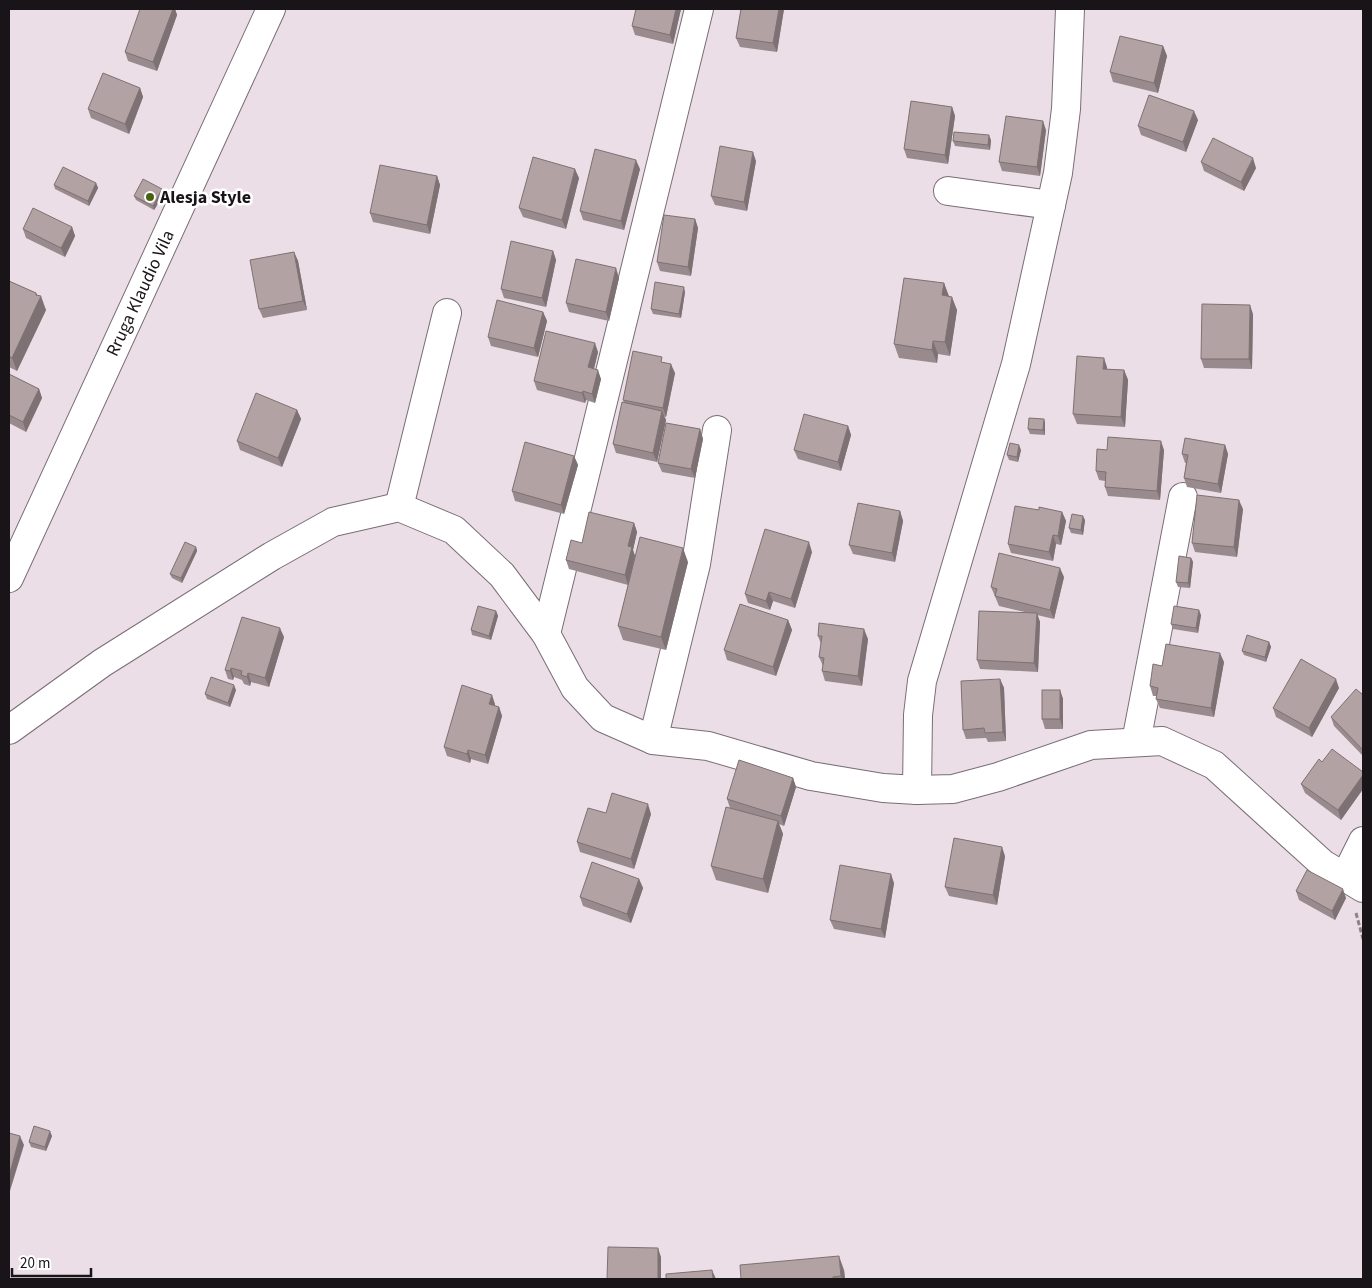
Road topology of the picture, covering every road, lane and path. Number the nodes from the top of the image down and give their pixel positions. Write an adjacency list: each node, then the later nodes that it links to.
1 (271, 9): 10 (street, Rruga Klaudio Vila)
2 (699, 9): 11 (street)
3 (1070, 9): 5 (street)
4 (948, 191): 5 (street)
5 (1051, 206): 15 (street)
6 (447, 313): 9 (street)
7 (717, 430): 13 (street)
8 (1183, 497): 14 (street)
9 (398, 507): 11 (street); 12 (street)
10 (9, 578)
11 (546, 634): 13 (street)
12 (9, 730)
13 (653, 740): 15 (street)
14 (1136, 742): 15 (street); 17 (street)
15 (917, 790)
16 (1363, 841): 17 (street)
17 (1354, 883)

